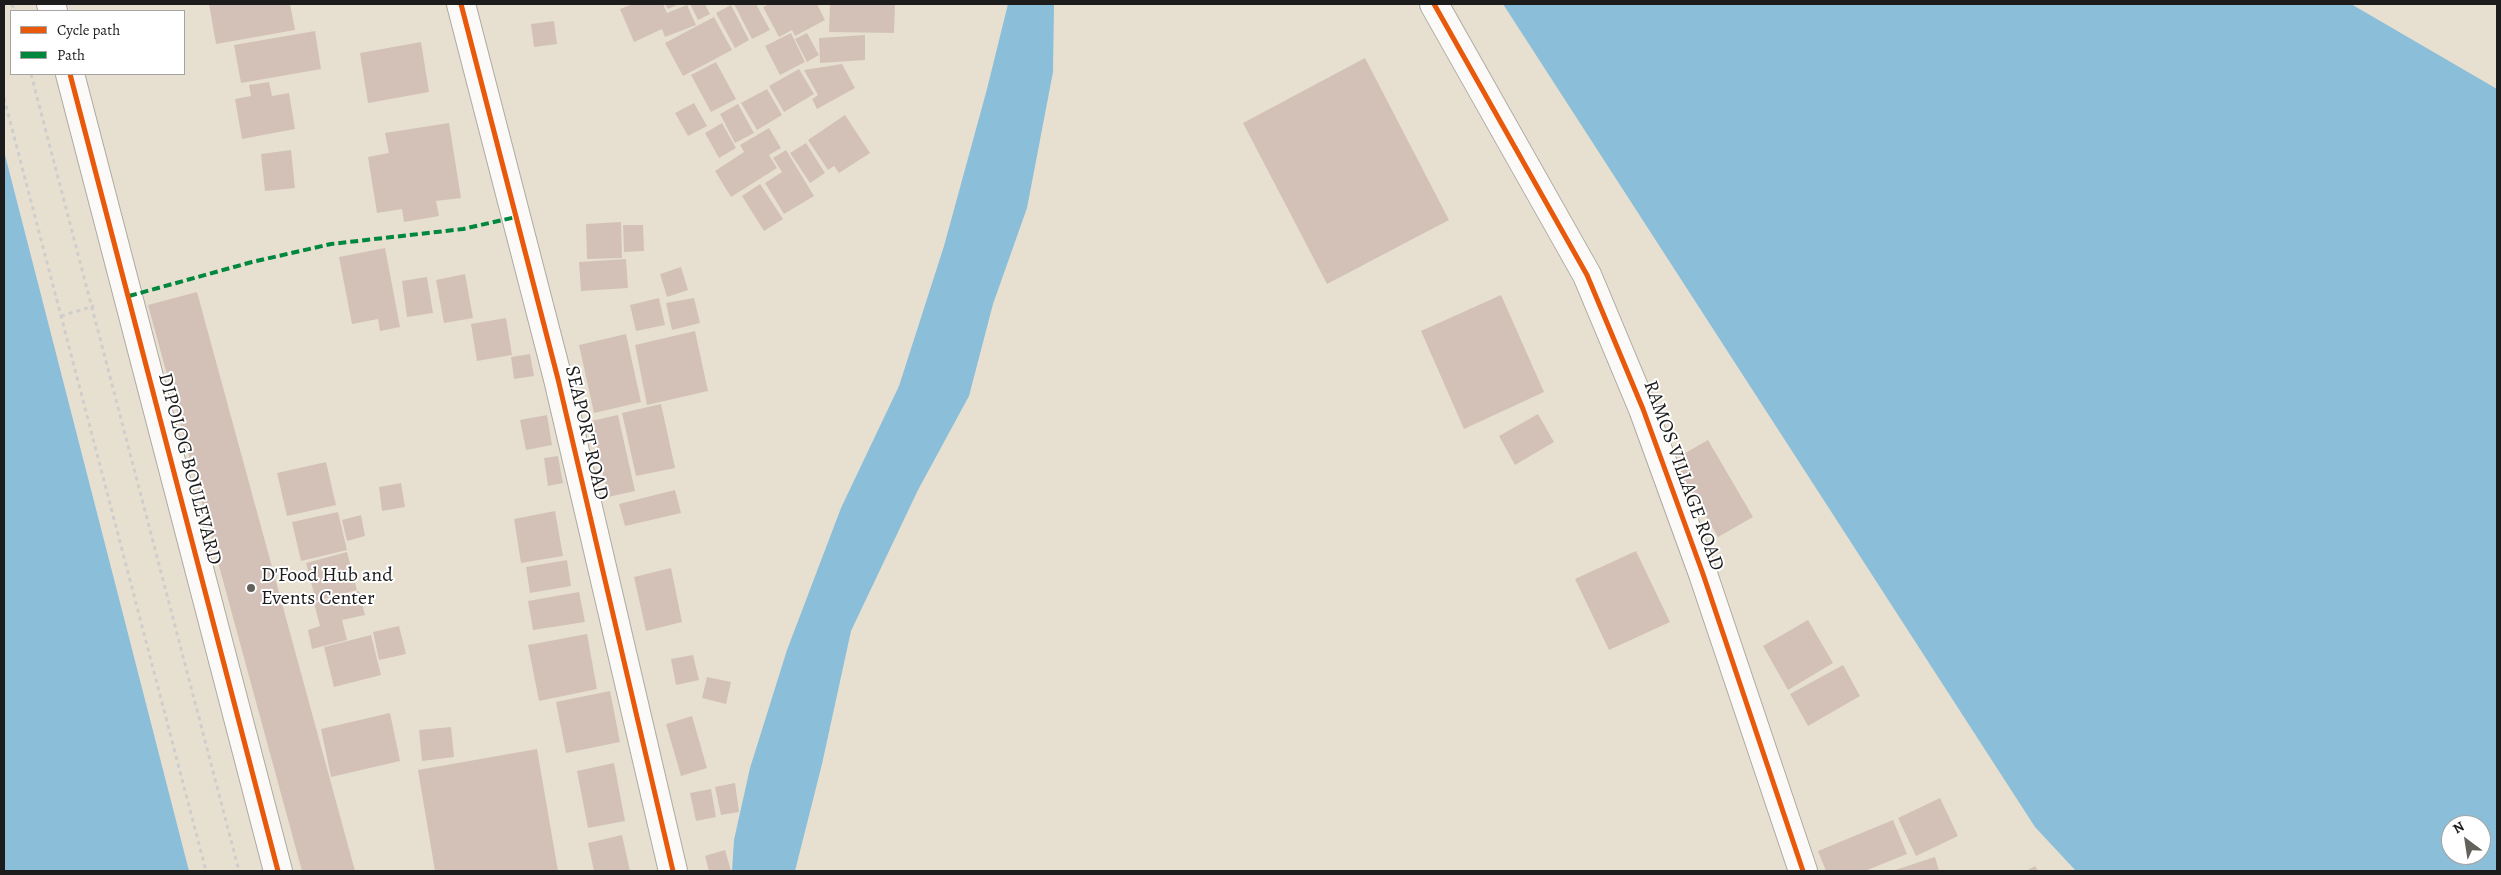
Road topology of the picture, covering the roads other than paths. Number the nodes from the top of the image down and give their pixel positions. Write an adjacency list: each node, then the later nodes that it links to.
1 (461, 4): 5 (street, SEAPORT ROAD)
2 (1434, 4): 6 (street, RAMOS VILLAGE ROAD)
3 (70, 75): 4 (street, DIPOLOG BOULEVARD)
4 (278, 871)
5 (673, 871)
6 (1803, 871)

